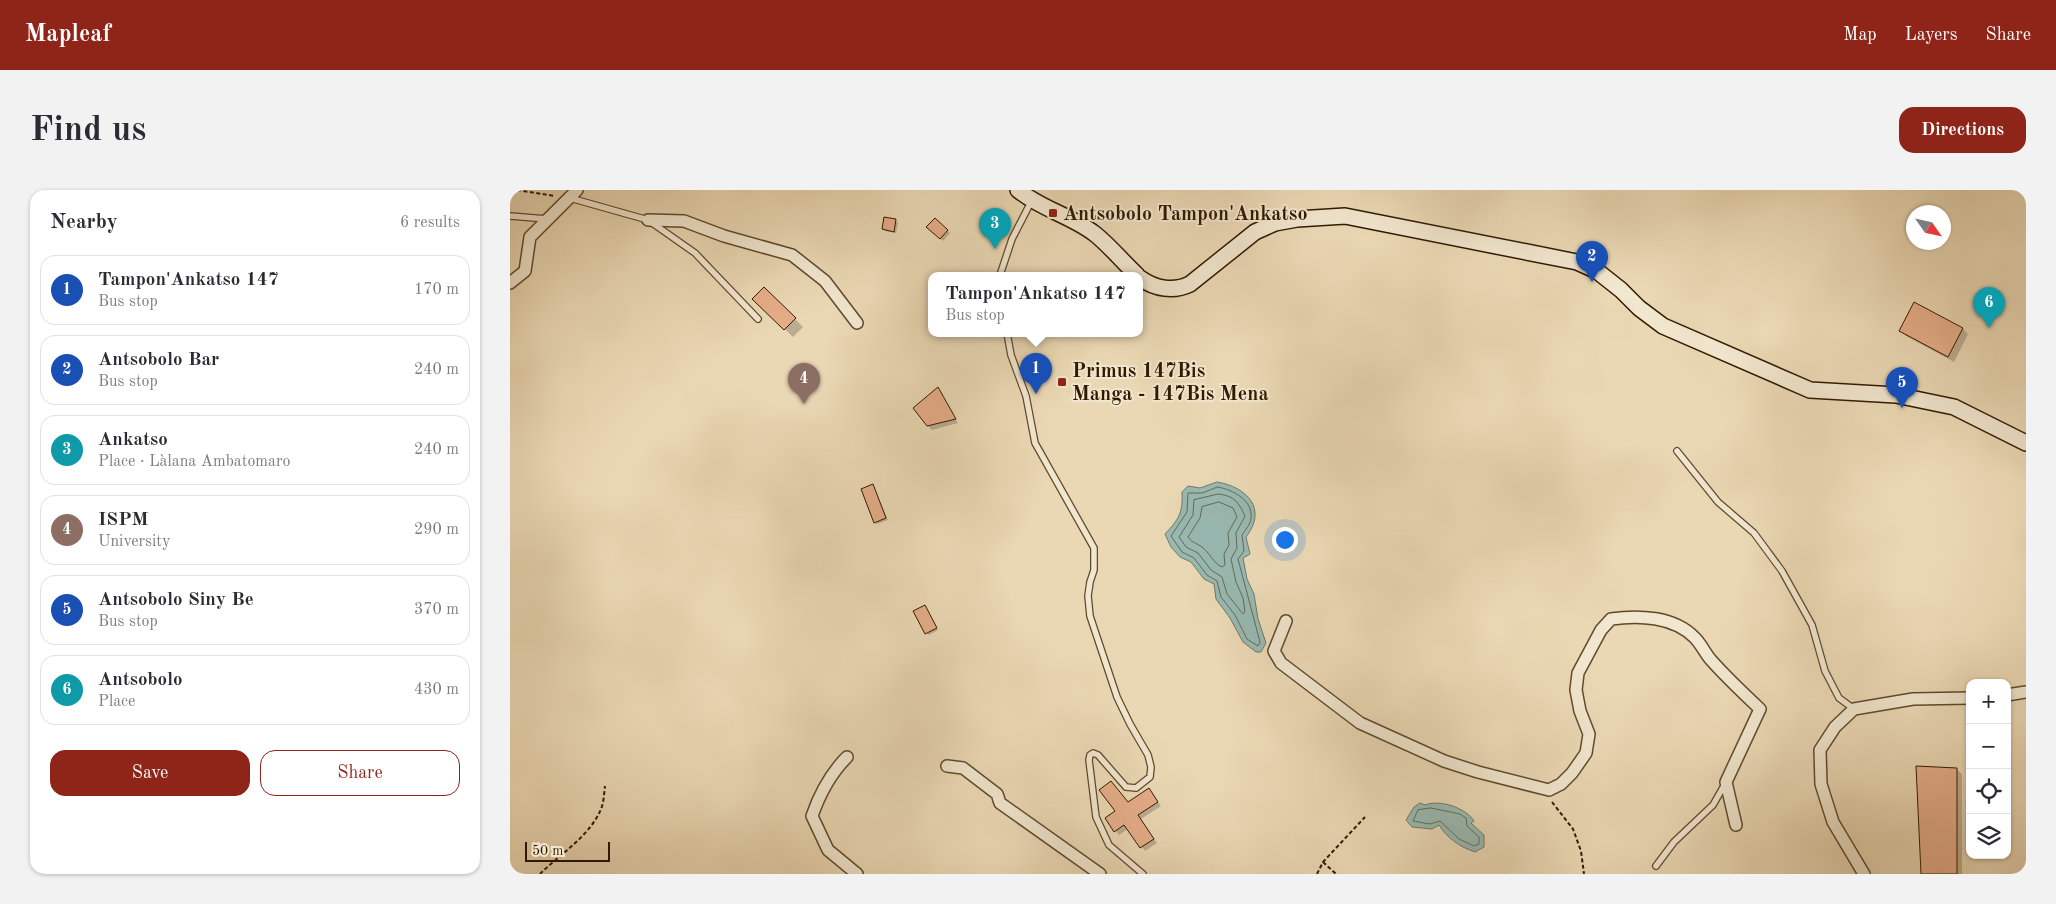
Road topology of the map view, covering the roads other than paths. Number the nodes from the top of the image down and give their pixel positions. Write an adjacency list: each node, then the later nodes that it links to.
1 (577, 190): 3 (street)
2 (1018, 190): 4 (street)
3 (568, 198): 6 (street); 7 (lane)
4 (1032, 200): 8 (lane); 9 (street)
5 (510, 216): 6 (lane)
6 (547, 219): 11 (street)
7 (648, 220): 12 (lane); 13 (street)
8 (1001, 272)
9 (1134, 272)
10 (1143, 279): 15 (street)
11 (510, 283)
12 (758, 319)
13 (857, 323)
14 (1008, 337): 29 (lane)
15 (2026, 444)
16 (1677, 451): 21 (lane)
17 (1286, 621): 24 (street)
18 (2026, 692): 19 (street)
19 (2011, 694)
20 (1966, 698): 21 (street)
21 (1854, 708): 30 (street)
22 (847, 757): 27 (street)
23 (948, 766): 28 (street)
24 (1726, 782): 25 (street); 26 (lane)
25 (1736, 825)
26 (1656, 866)
27 (857, 874)
28 (1100, 874)
29 (1143, 874)
30 (1864, 874)

